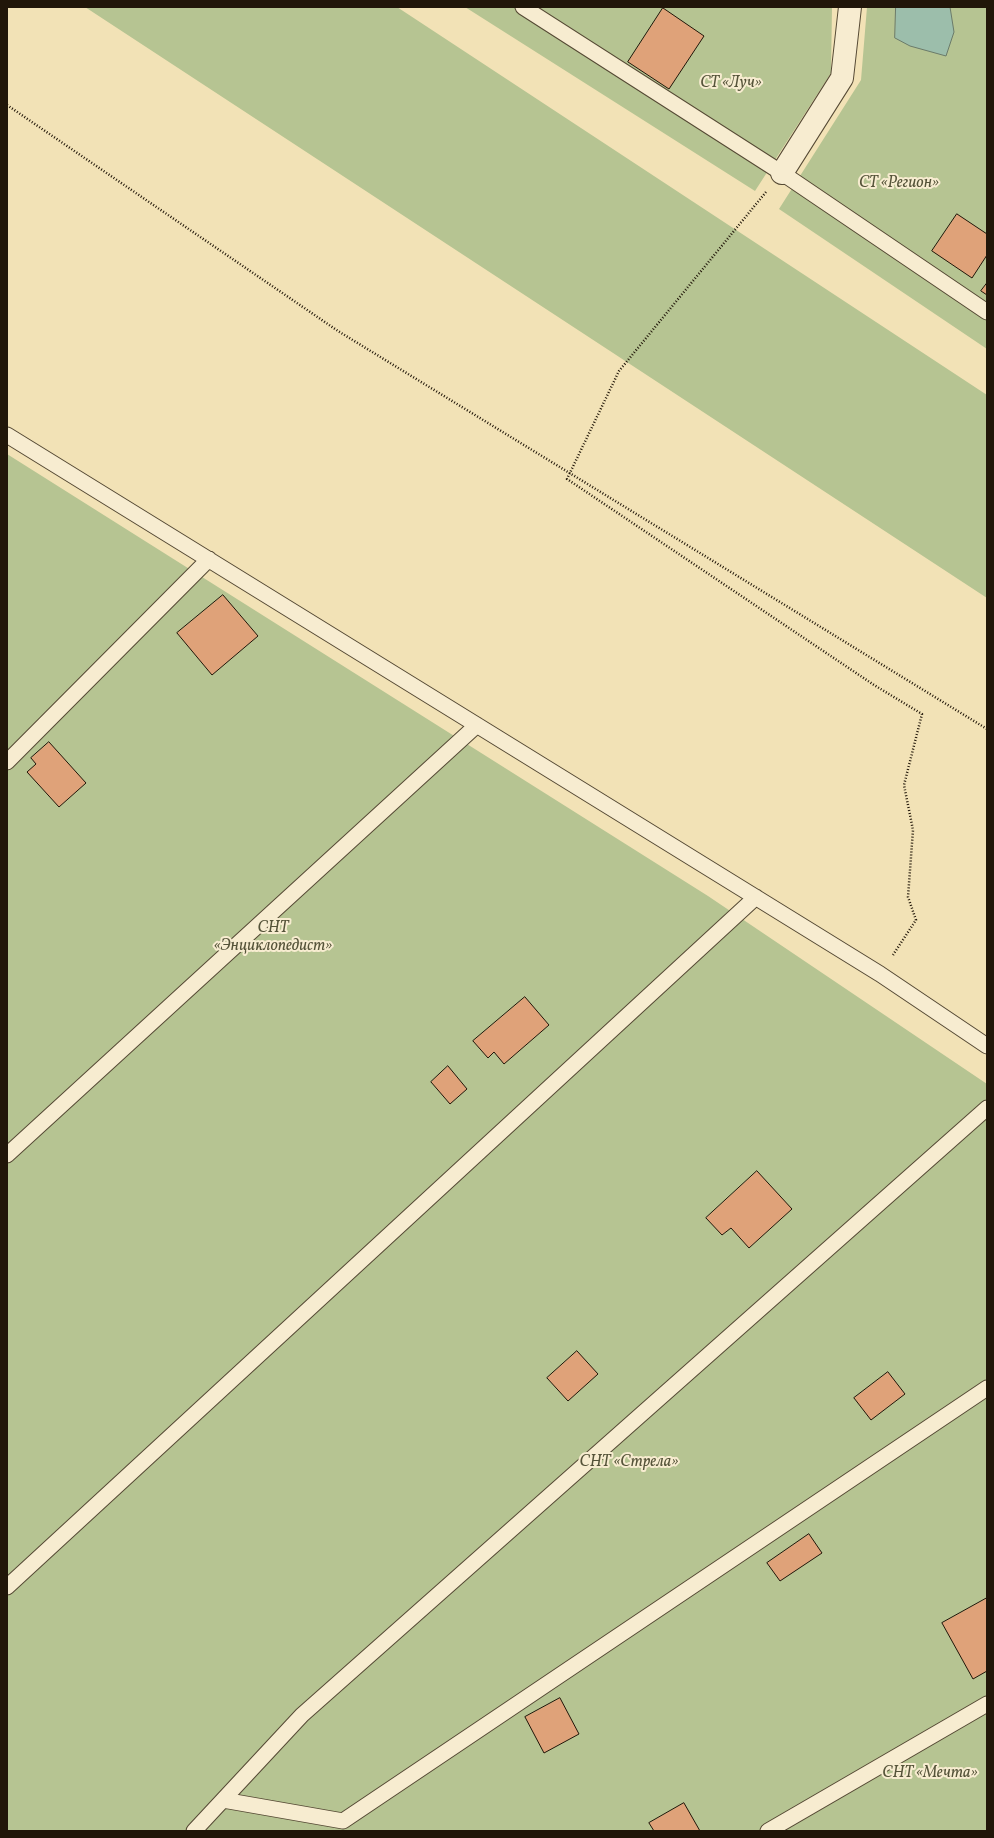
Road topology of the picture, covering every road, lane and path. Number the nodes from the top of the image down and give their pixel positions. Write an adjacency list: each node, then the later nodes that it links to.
1 (523, 7): 4 (lane)
2 (850, 7): 4 (street)
3 (7, 105): 7 (path)
4 (782, 173): 5 (lane); 7 (path)
5 (987, 312)
6 (7, 434): 8 (lane)
7 (570, 473): 10 (path); 13 (path)
8 (209, 559): 9 (lane); 11 (lane)
9 (478, 725): 12 (lane); 16 (lane)
10 (987, 729)
11 (7, 762)
12 (756, 897): 13 (lane); 18 (lane)
13 (880, 974): 14 (lane)
14 (987, 1046)
15 (987, 1108): 20 (lane)
16 (7, 1155)
17 (987, 1388): 20 (lane)
18 (7, 1587)
19 (987, 1704): 22 (lane)
20 (223, 1800): 21 (lane)
21 (194, 1831)
22 (768, 1831)

